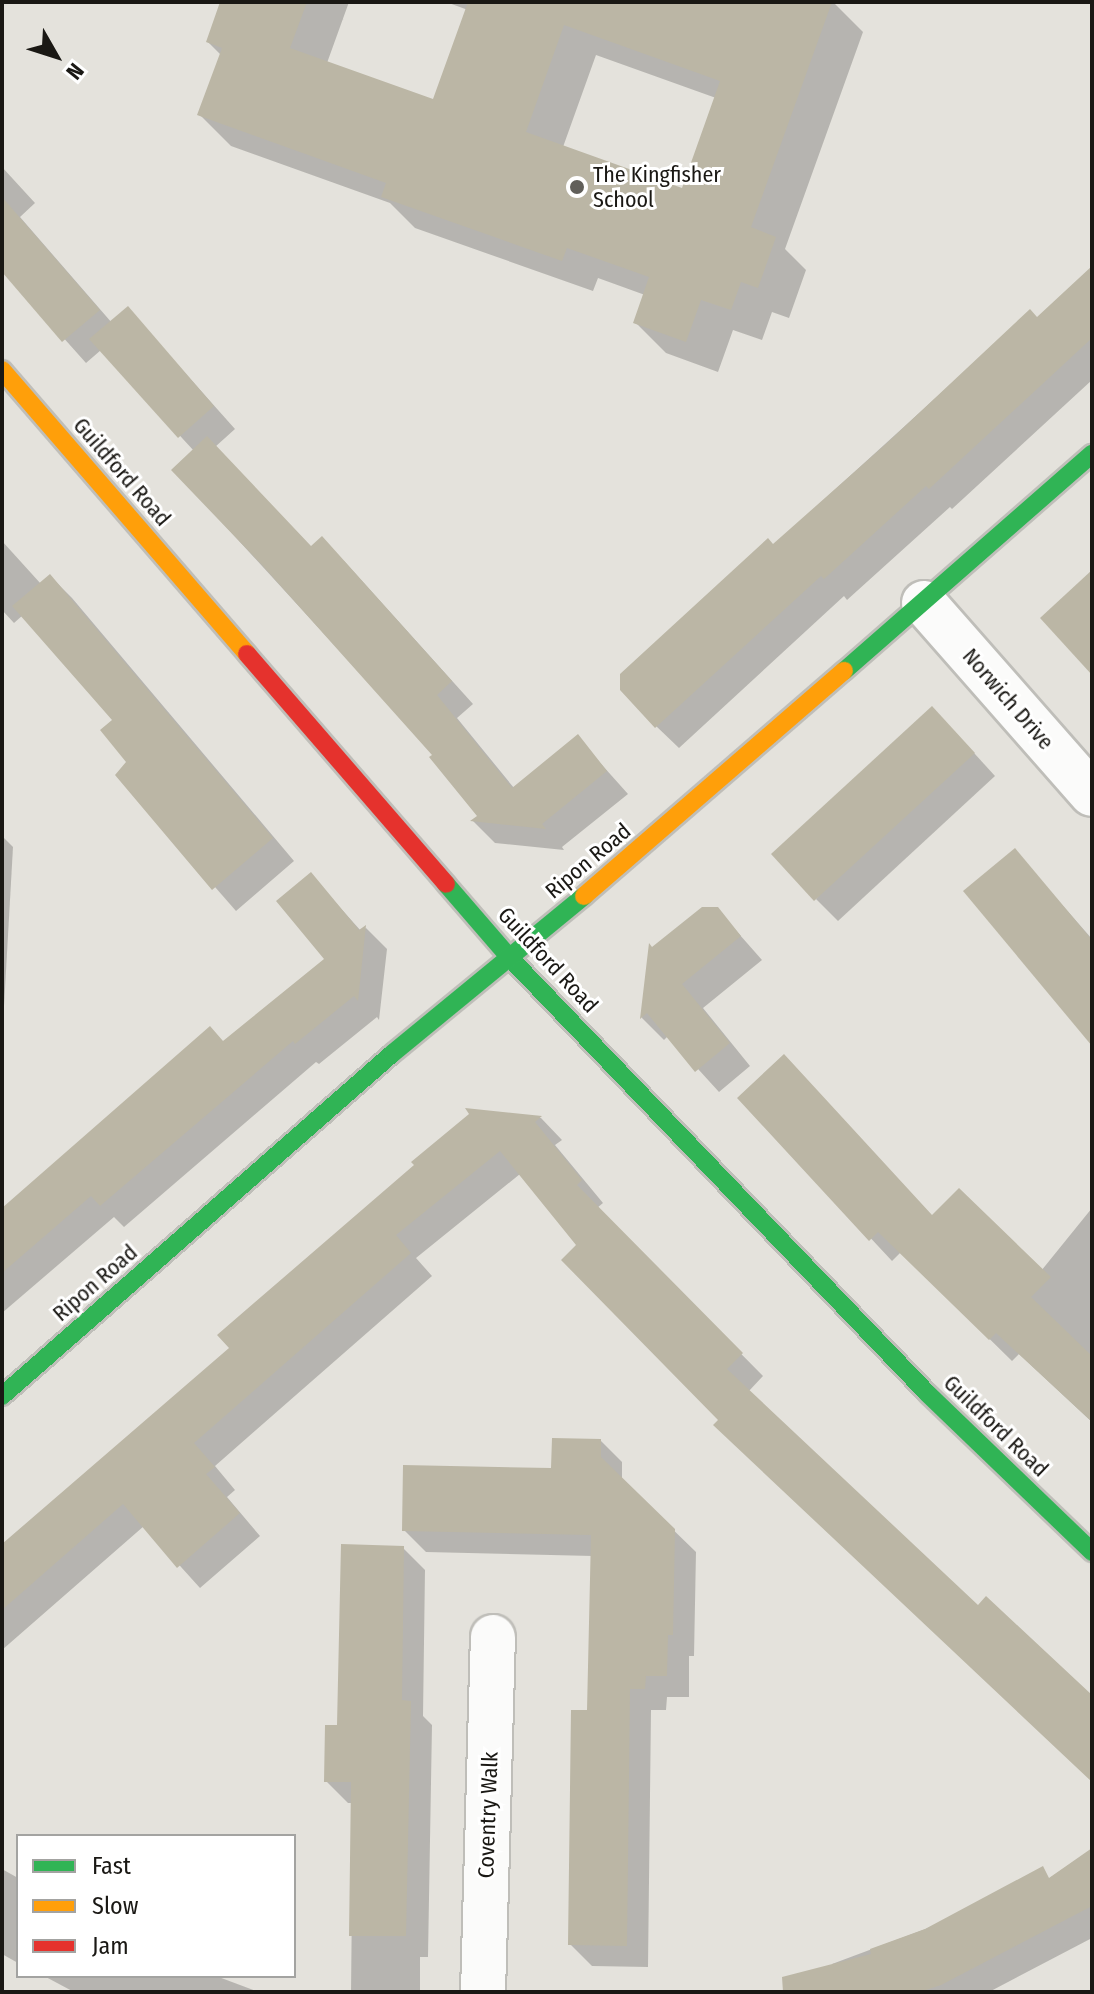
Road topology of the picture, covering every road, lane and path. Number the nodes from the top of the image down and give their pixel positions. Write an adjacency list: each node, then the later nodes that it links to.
1 (2, 370): 5 (street, Guildford Road)
2 (1092, 454): 3 (street, Ripon Road)
3 (924, 603): 4 (street, Norwich Drive); 5 (street, Ripon Road)
4 (1092, 794)
5 (509, 957): 6 (street, Ripon Road); 7 (street, Guildford Road)
6 (2, 1396)
7 (1092, 1552)
8 (493, 1637): 9 (street, Coventry Walk)
9 (483, 1992)

